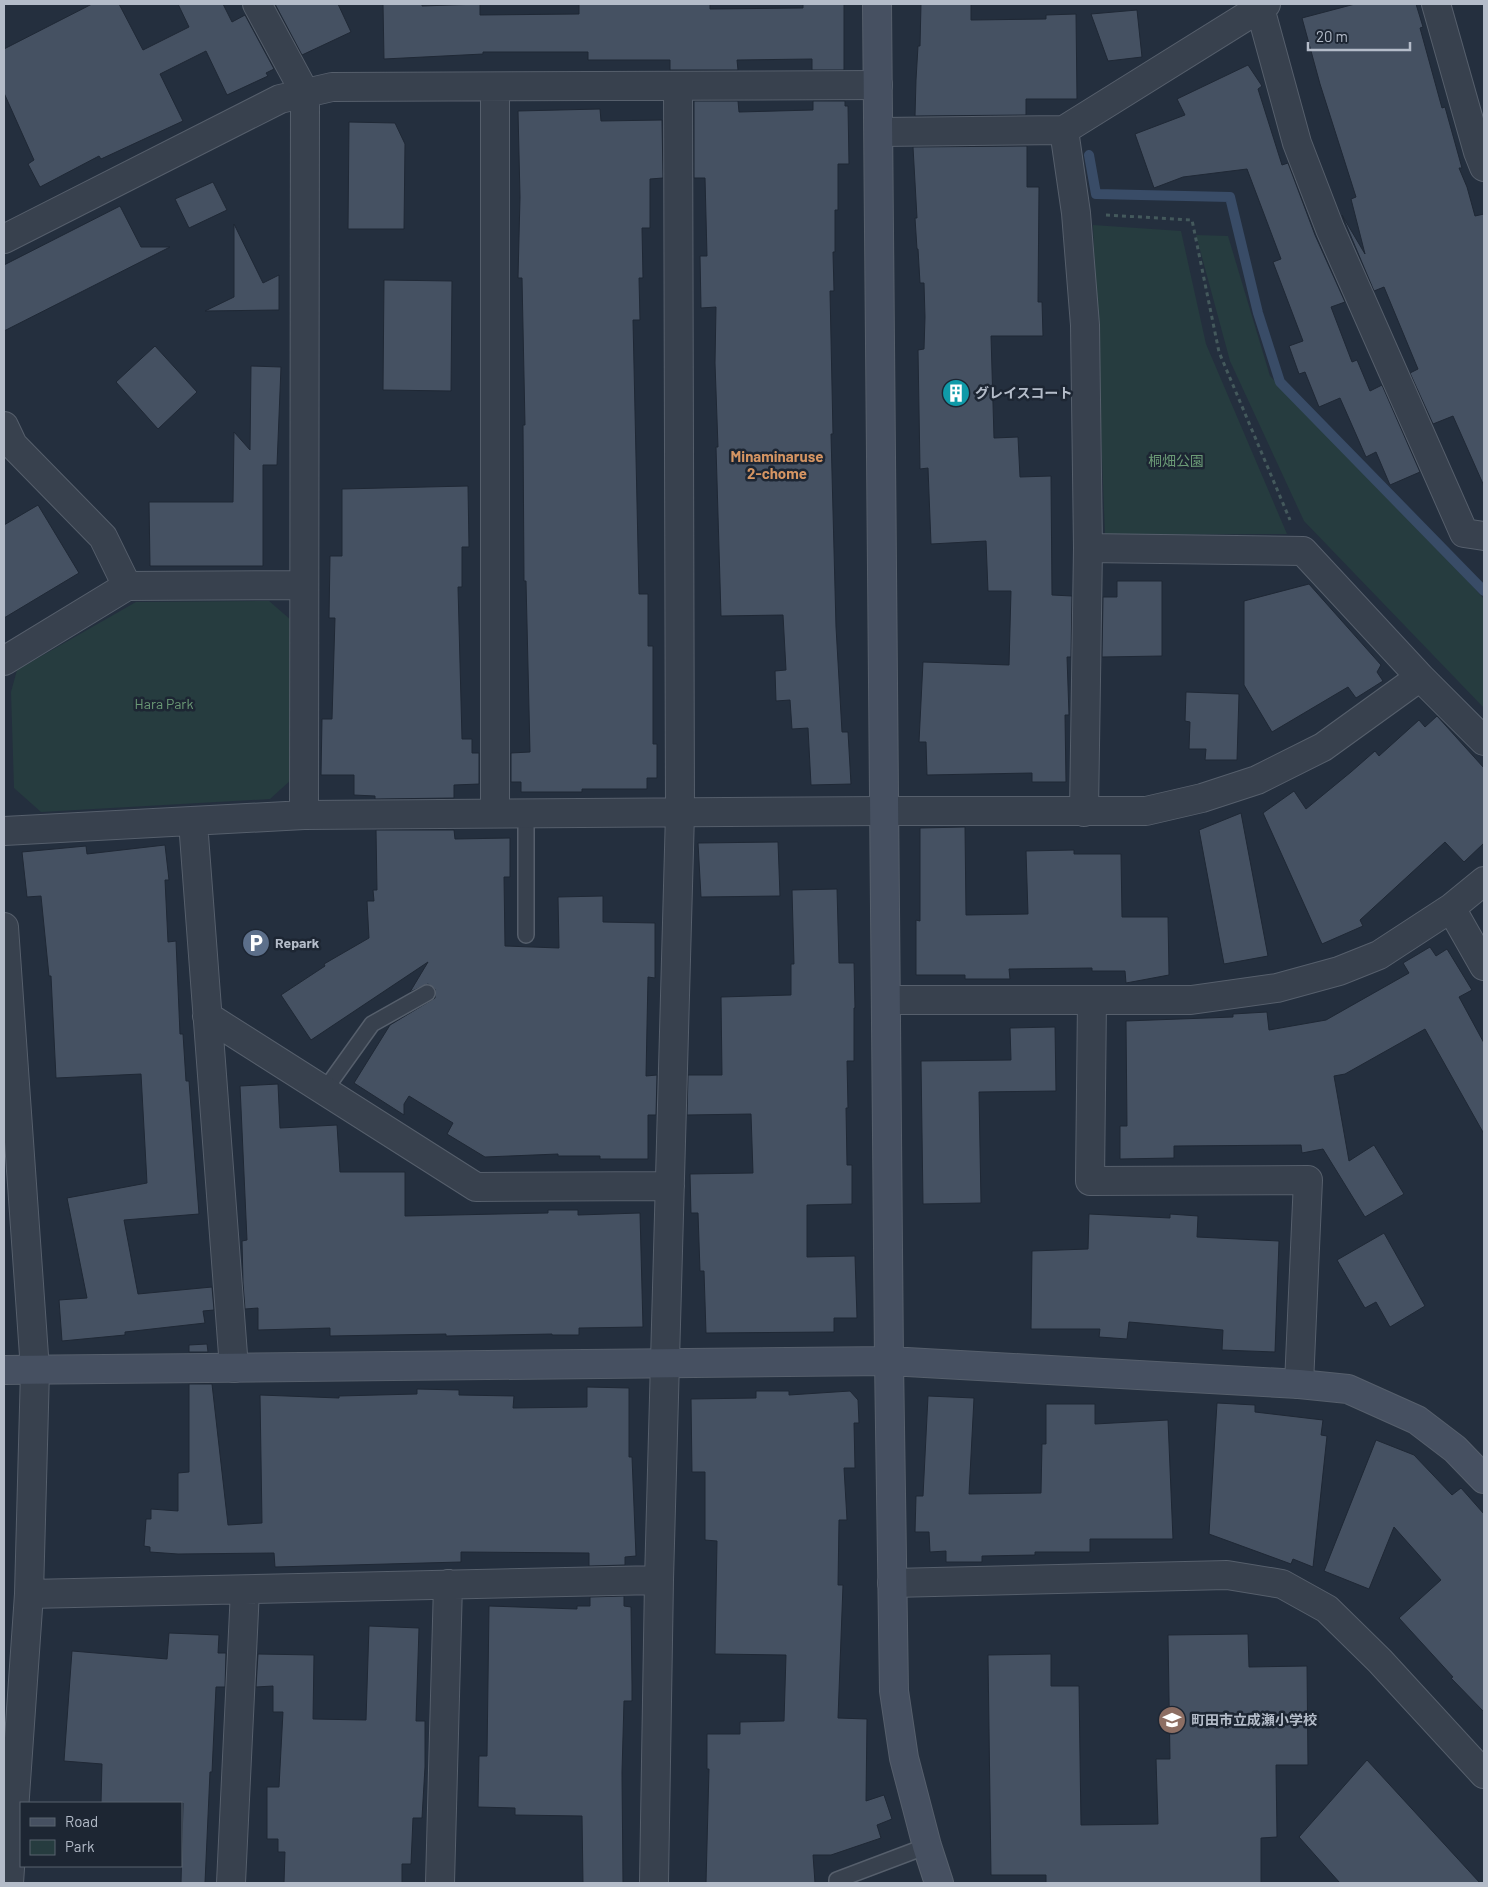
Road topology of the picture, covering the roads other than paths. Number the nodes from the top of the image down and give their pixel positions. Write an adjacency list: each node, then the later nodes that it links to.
1 (257, 4): 8 (street)
2 (877, 4): 5 (street)
3 (1436, 4): 11 (street)
4 (1263, 6): 9 (street); 14 (street)
5 (878, 85): 6 (street); 10 (street)
6 (678, 87): 7 (street); 24 (street)
7 (495, 88): 8 (street); 23 (street)
8 (304, 93): 12 (street); 16 (street)
9 (1064, 130): 10 (street); 15 (street)
10 (879, 132): 21 (street)
11 (1484, 167)
12 (4, 238)
13 (4, 426): 17 (street)
14 (1484, 536)
15 (1088, 548): 19 (street); 22 (street)
16 (304, 585): 17 (street); 26 (street)
17 (127, 586): 18 (street)
18 (4, 661)
19 (1420, 677): 20 (street); 22 (street)
20 (1484, 741)
21 (884, 811): 22 (street); 24 (street); 35 (street)
22 (1084, 812)
23 (495, 813): 25 (street); 26 (street)
24 (680, 813): 25 (street); 39 (street)
25 (526, 814): 32 (lane)
26 (304, 815): 27 (street)
27 (193, 822): 28 (street); 37 (street)
28 (4, 831)
29 (1484, 881): 30 (street)
30 (1451, 908): 33 (street); 36 (street)
31 (4, 927): 44 (street)
32 (526, 935)
33 (1484, 966)
34 (427, 993): 38 (lane)
35 (887, 1000): 36 (street); 40 (street)
36 (1092, 1000): 45 (street)
37 (207, 1016): 38 (street); 42 (street)
38 (324, 1091): 39 (street)
39 (670, 1186): 41 (street)
40 (889, 1361): 41 (street); 45 (street); 48 (street)
41 (665, 1363): 42 (street); 47 (street)
42 (234, 1368): 44 (street)
43 (4, 1370): 44 (street)
44 (35, 1370): 51 (street)
45 (1299, 1384): 46 (street)
46 (1484, 1479)
47 (659, 1580): 49 (street); 58 (street)
48 (892, 1583): 52 (street); 54 (street)
49 (448, 1584): 50 (street); 57 (street)
50 (245, 1590): 51 (street); 56 (street)
51 (29, 1594): 53 (street)
52 (1484, 1774)
53 (8, 1837): 55 (street)
54 (927, 1846): 59 (lane); 60 (street)
55 (9, 1883)
56 (231, 1883)
57 (440, 1883)
58 (654, 1883)
59 (836, 1883)
60 (939, 1883)

